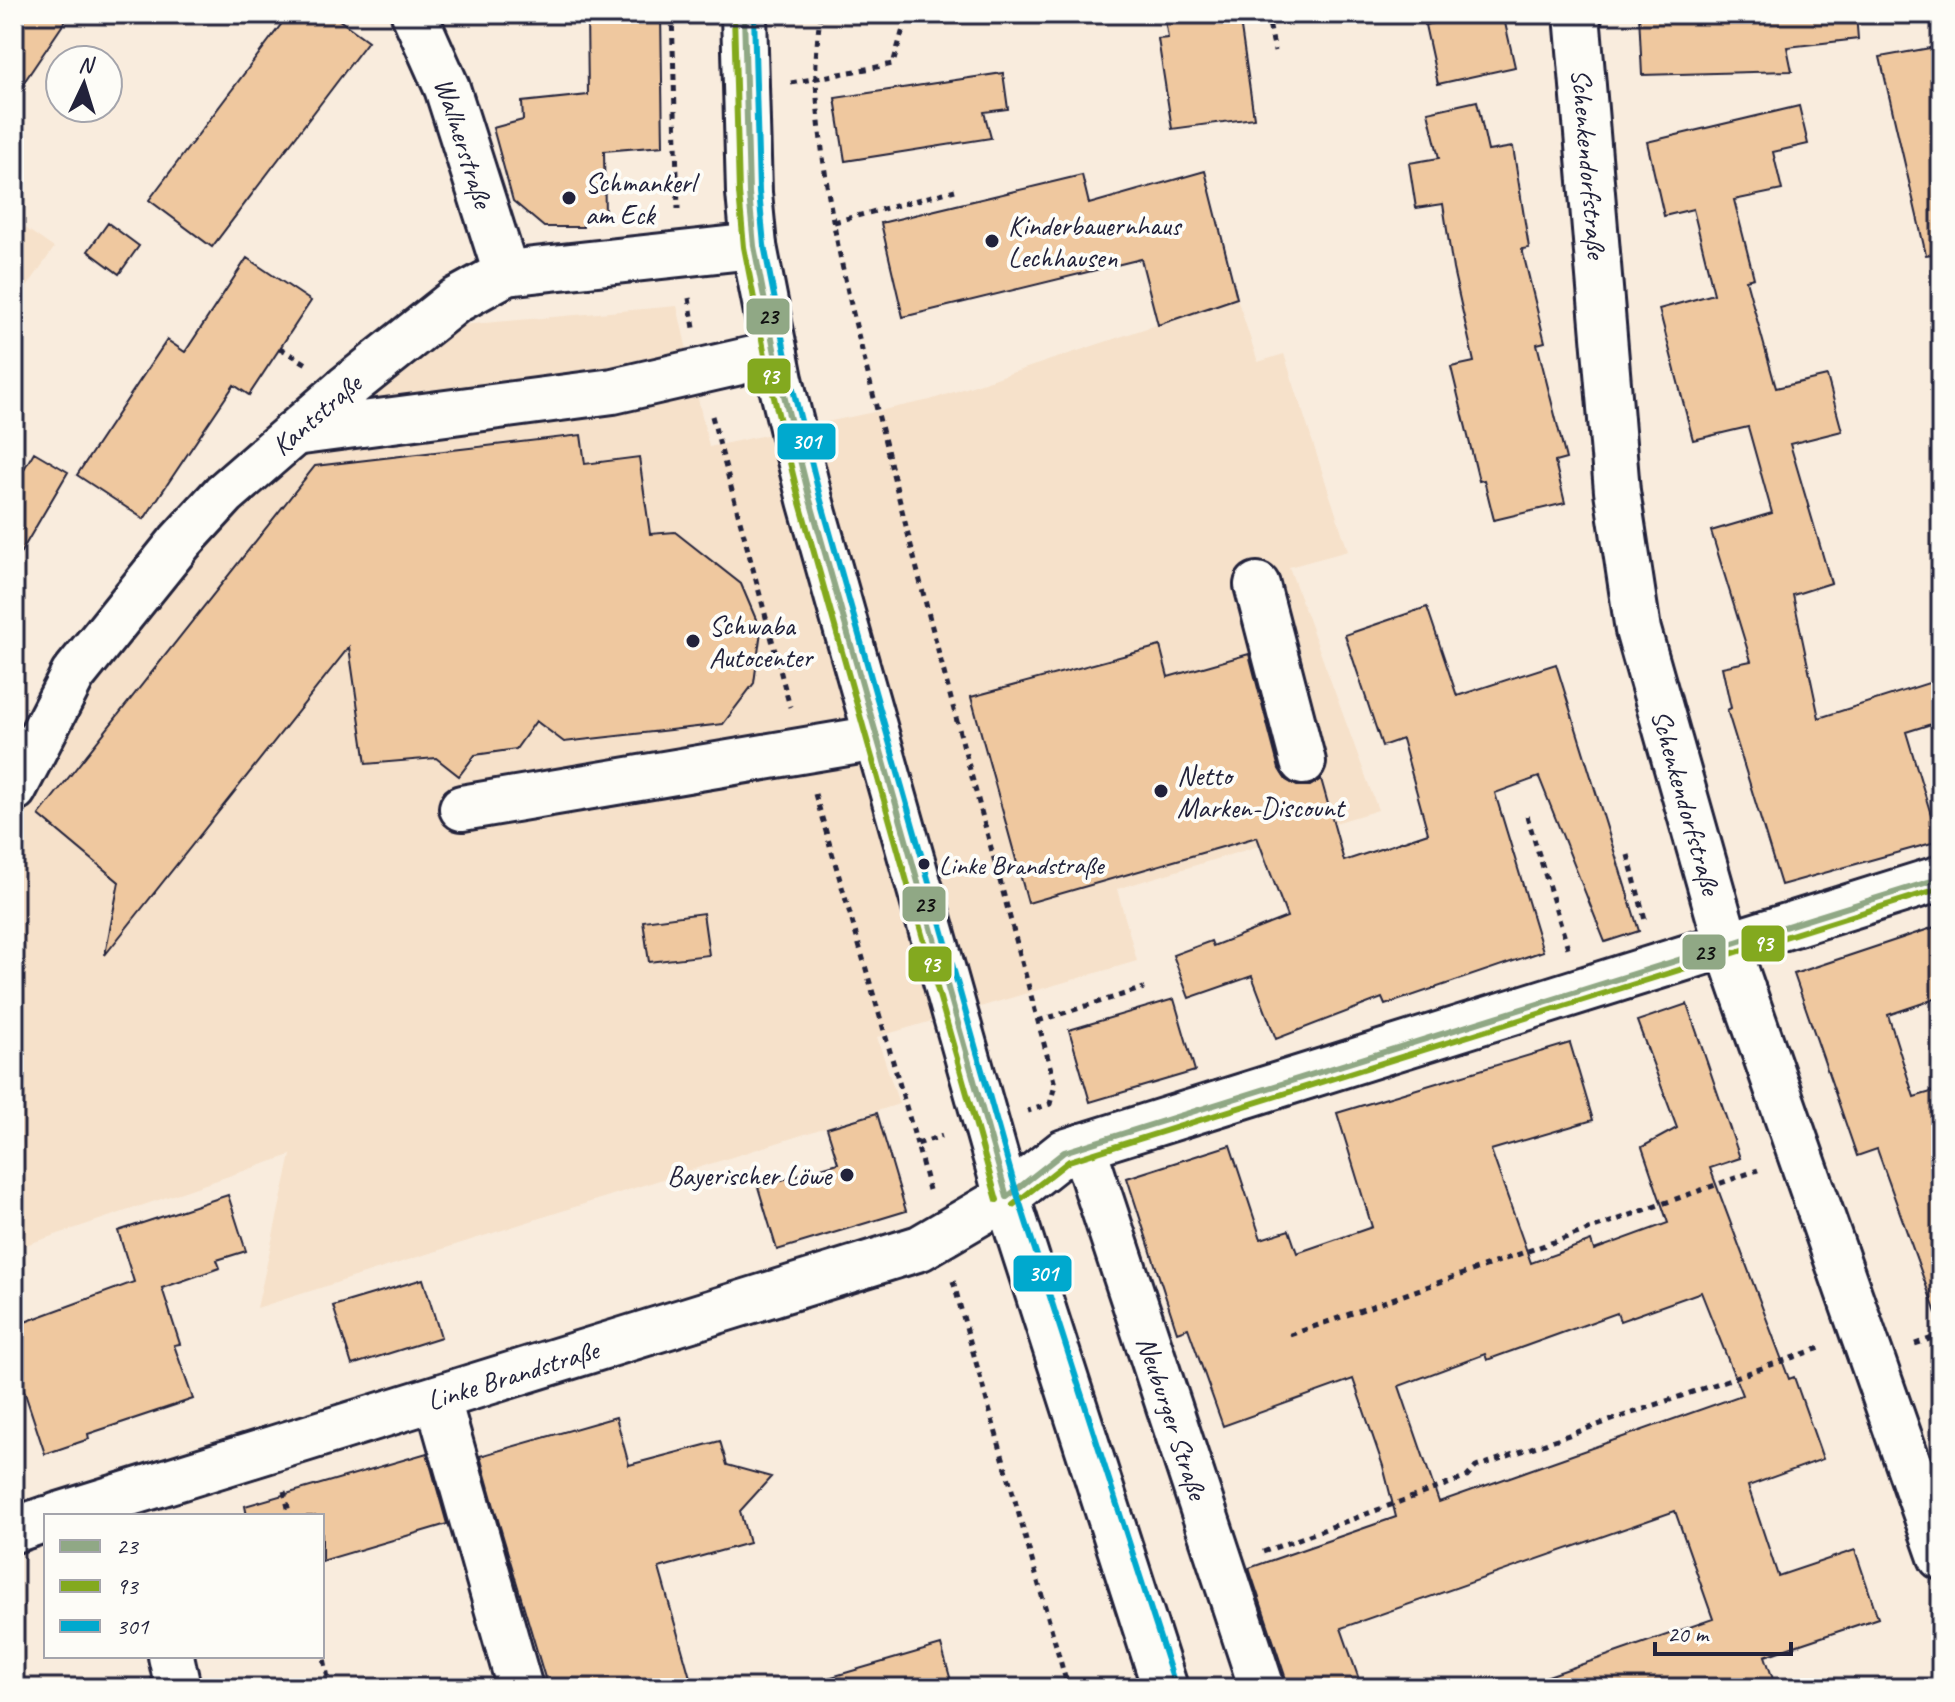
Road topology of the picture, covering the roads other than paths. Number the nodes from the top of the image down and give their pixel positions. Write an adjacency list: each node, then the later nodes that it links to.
1 (414, 14): 5 (street, Wallnerstraße)
2 (744, 14): 4 (street)
3 (1577, 14): 14 (street, Schenkendorfstraße)
4 (754, 246): 5 (street, Kantstraße); 6 (street)
5 (506, 273): 7 (street, Kantstraße)
6 (775, 354): 7 (street); 9 (street)
7 (294, 433): 11 (street, Kantstraße)
8 (1257, 585): 10 (street)
9 (877, 738): 12 (street); 16 (street)
10 (1303, 762)
11 (14, 789)
12 (462, 808)
13 (1941, 878): 14 (street, Linke Brandstraße)
14 (1727, 945): 15 (street, Linke Brandstraße); 22 (street, Schenkendorfstraße)
15 (1083, 1146): 16 (street, Linke Brandstraße); 27 (street, Neuburger Straße)
16 (1007, 1197): 17 (street, Linke Brandstraße); 26 (street)
17 (438, 1400): 18 (street, Linke Brandstraße); 25 (street)
18 (139, 1503): 19 (street, Linke Brandstraße)
19 (69, 1514)
20 (44, 1520): 21 (street)
21 (14, 1530)
22 (1941, 1557)
23 (171, 1658): 24 (street)
24 (178, 1688)
25 (520, 1688)
26 (1165, 1688)
27 (1262, 1688)

